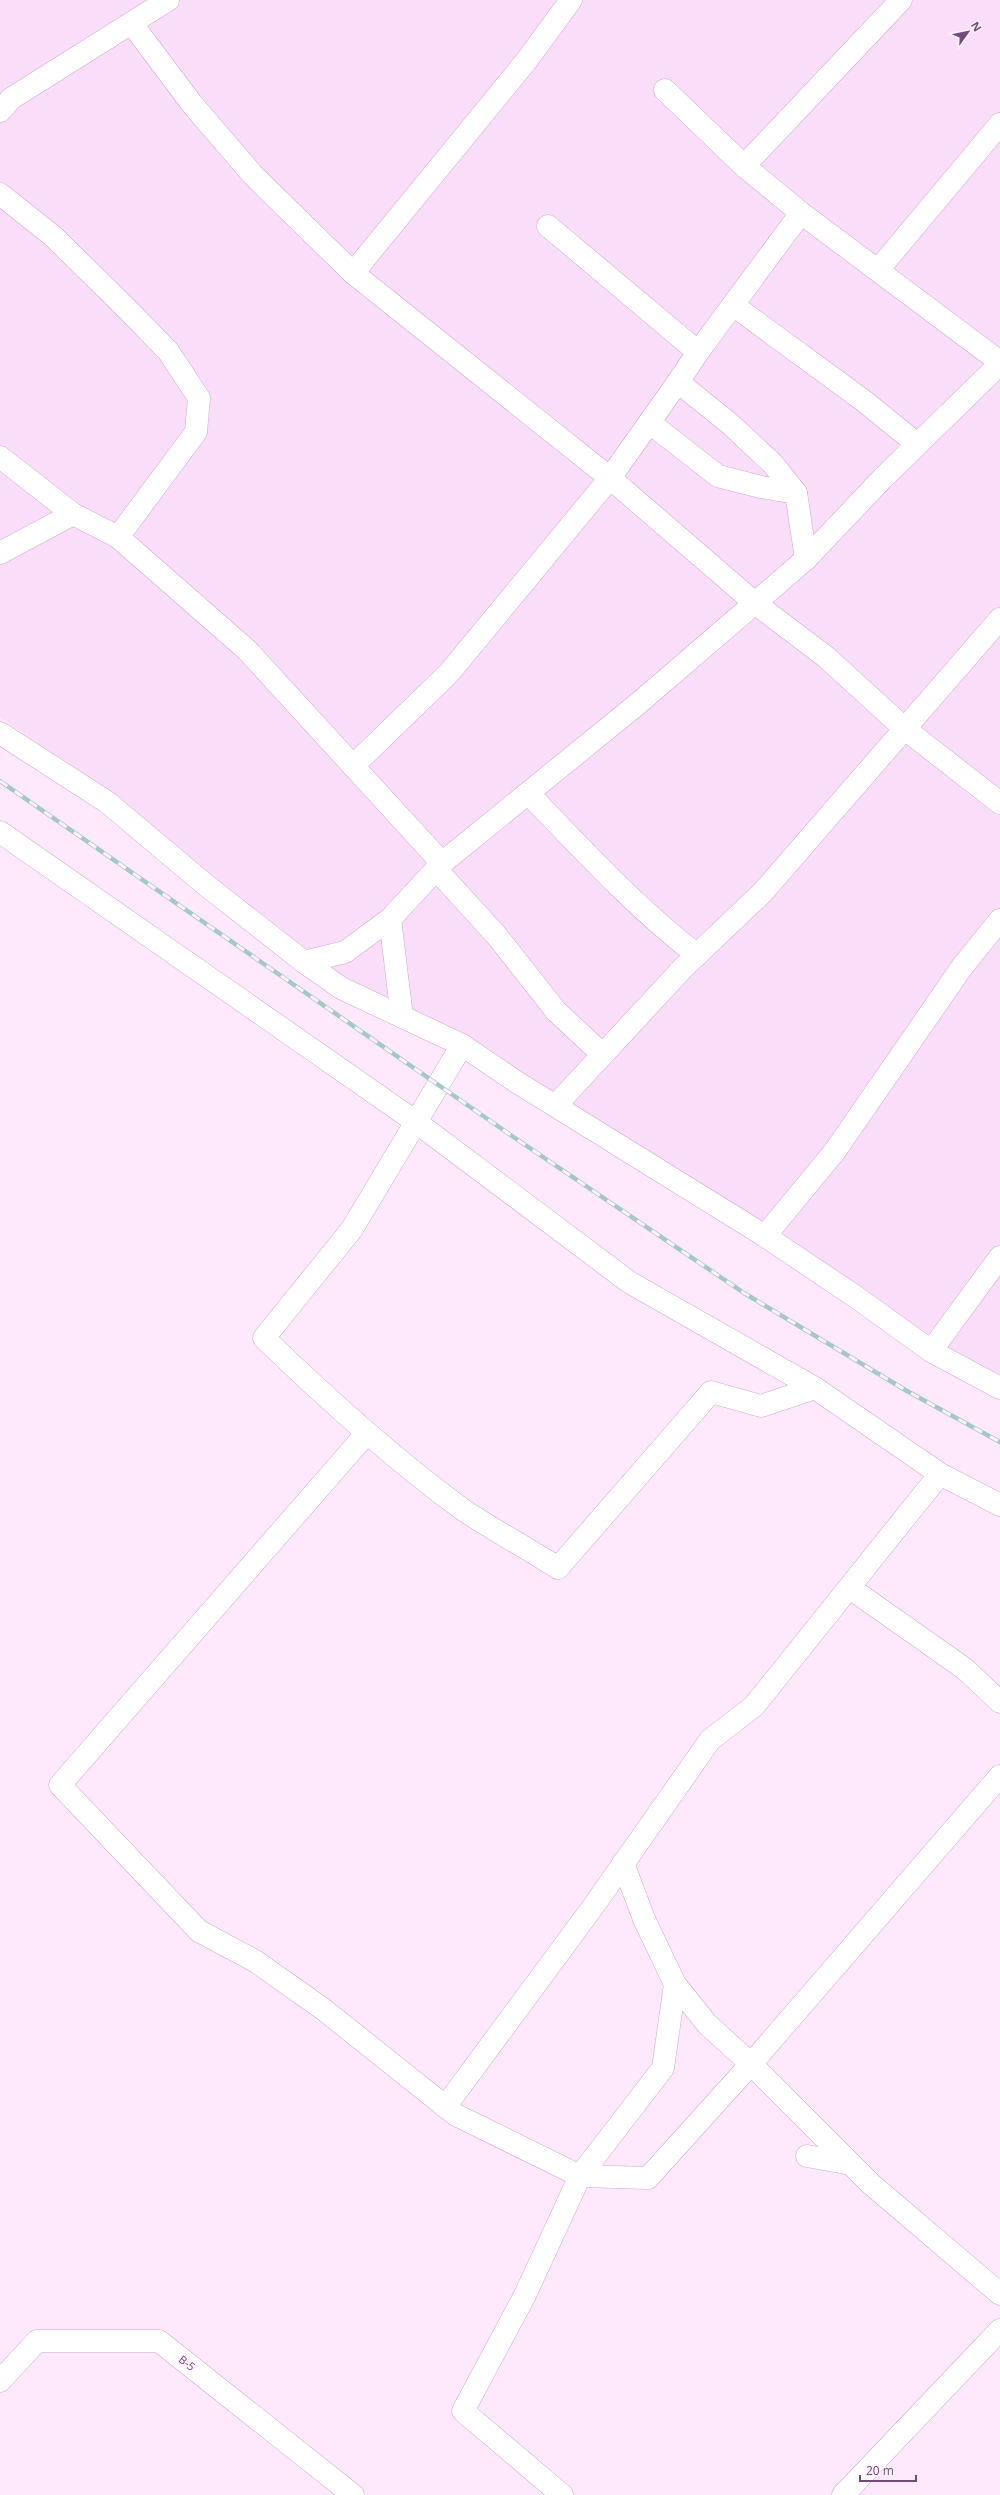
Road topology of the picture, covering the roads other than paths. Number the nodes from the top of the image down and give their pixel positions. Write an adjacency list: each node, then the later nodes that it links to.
1 (168, 0): 4 (street)
2 (901, 0): 8 (street)
3 (567, 1): 13 (street)
4 (132, 24): 6 (street); 13 (street)
5 (666, 90): 8 (street)
6 (0, 111)
7 (1000, 124): 12 (street)
8 (744, 166): 10 (street)
9 (0, 194): 24 (street)
10 (801, 213): 12 (street); 14 (street)
11 (548, 226): 15 (street)
12 (878, 270): 16 (street)
13 (353, 273): 21 (street)
14 (733, 305): 15 (street); 19 (street)
15 (698, 352): 17 (street)
16 (1000, 363): 19 (street)
17 (678, 382): 18 (street); 22 (street)
18 (650, 423): 21 (street); 22 (street)
19 (917, 444): 26 (street)
20 (0, 457): 23 (street)
21 (610, 478): 27 (street); 31 (street)
22 (796, 492): 26 (street)
23 (73, 514): 24 (street); 25 (street)
24 (118, 537): 31 (street)
25 (0, 553)
26 (806, 559): 27 (street)
27 (756, 604): 29 (street); 32 (street)
28 (1000, 619): 29 (street)
29 (905, 729): 33 (street); 38 (street)
30 (0, 733): 39 (street)
31 (353, 766): 35 (street)
32 (528, 793): 35 (street); 38 (street)
33 (1000, 803)
34 (0, 832): 44 (street)
35 (439, 866): 36 (street); 42 (street)
36 (390, 919): 39 (street); 40 (street)
37 (1000, 920): 45 (street)
38 (697, 954): 42 (street)
39 (304, 962): 40 (street)
40 (402, 1017): 41 (street)
41 (462, 1045): 43 (street); 44 (street)
42 (602, 1054): 43 (street)
43 (556, 1105): 45 (street)
44 (416, 1122): 48 (street); 50 (street)
45 (765, 1236): 47 (street)
46 (1000, 1257): 47 (street)
47 (931, 1351): 49 (street)
48 (815, 1388): 50 (street); 51 (street)
49 (1000, 1388)
50 (366, 1434): 59 (street)
51 (940, 1474): 52 (street); 53 (street)
52 (1000, 1505)
53 (850, 1588): 54 (street); 56 (street)
54 (1000, 1702)
55 (1000, 1776): 58 (street)
56 (623, 1863): 57 (street); 59 (street)
57 (674, 1984): 58 (street); 62 (street)
58 (751, 2064): 61 (street); 62 (street)
59 (446, 2107): 62 (street)
60 (807, 2156): 61 (street)
61 (851, 2164): 63 (street)
62 (580, 2176): 67 (street)
63 (1000, 2294)
64 (1000, 2330): 68 (street)
65 (0, 2381): 66 (street, B-5)
66 (353, 2495)
67 (562, 2495)
68 (843, 2495)

